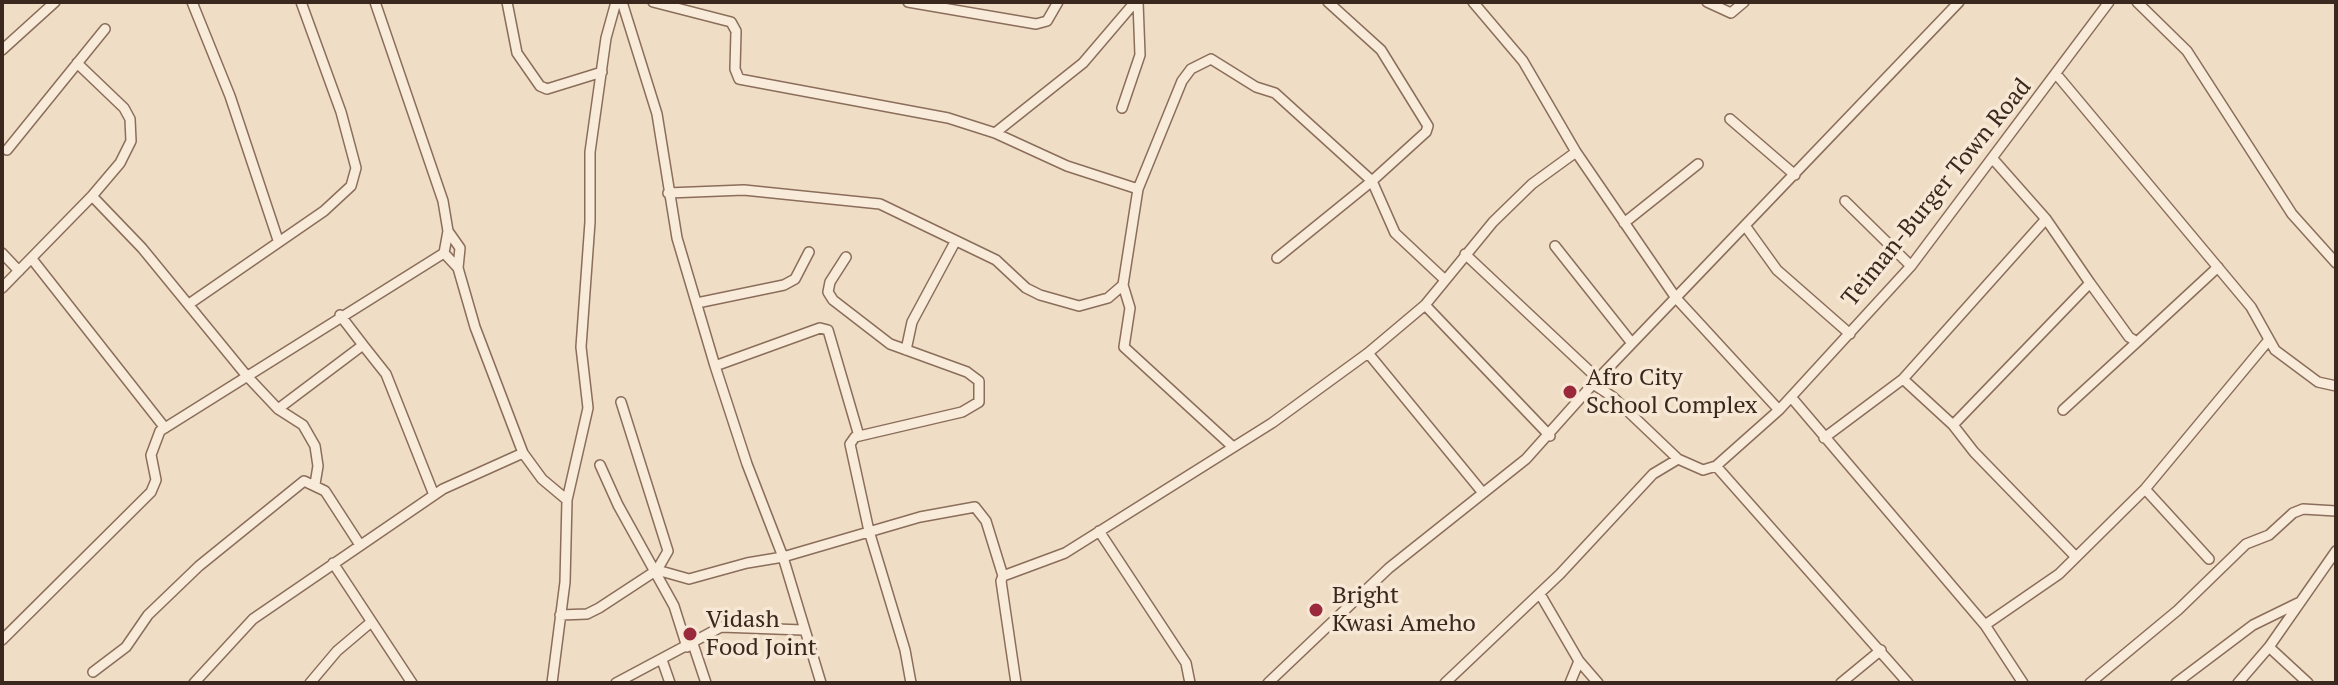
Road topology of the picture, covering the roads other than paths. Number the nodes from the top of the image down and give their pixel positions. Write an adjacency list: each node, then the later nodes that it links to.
1 (55, 2): 19 (street)
2 (192, 2): 40 (street)
3 (301, 2): 40 (street)
4 (375, 2): 39 (street)
5 (507, 2): 21 (street)
6 (619, 2): 21 (street); 33 (street)
7 (653, 2): 25 (street)
8 (908, 2): 9 (street)
9 (1058, 2)
10 (1137, 2): 23 (street); 25 (street)
11 (1328, 2): 31 (street)
12 (1473, 2): 27 (street)
13 (1707, 2): 14 (street)
14 (1744, 2)
15 (1959, 2): 30 (street)
16 (2109, 2): 22 (street, Teiman-Burger Town Road)
17 (2137, 2): 50 (street)
18 (105, 29): 20 (street)
19 (2, 50)
20 (77, 63): 26 (street); 34 (street)
21 (602, 72): 95 (street)
22 (2057, 75): 28 (street, Teiman-Burger Town Road); 52 (street)
23 (1122, 108)
24 (1730, 119): 30 (street)
25 (995, 133): 32 (street)
26 (7, 150)
27 (1576, 152): 37 (street); 46 (street)
28 (1993, 159): 36 (street); 51 (street, Teiman-Burger Town Road)
29 (1698, 164): 37 (street)
30 (1795, 175): 38 (street)
31 (1372, 181): 32 (street); 48 (street); 55 (street)
32 (1138, 189): 57 (street)
33 (668, 193): 41 (street); 60 (street)
34 (92, 196): 49 (street); 61 (street)
35 (1845, 201): 51 (street)
36 (2046, 219): 56 (street); 73 (street)
37 (1624, 223): 59 (street)
38 (1746, 227): 59 (street); 64 (street)
39 (448, 231): 45 (street); 53 (street)
40 (278, 240): 61 (street)
41 (955, 242): 57 (street); 69 (street)
42 (1555, 246): 66 (street)
43 (809, 252): 60 (street)
44 (2, 253): 54 (street)
45 (444, 253): 53 (street); 63 (street)
46 (1465, 254): 55 (street); 74 (street)
47 (846, 257): 69 (street)
48 (1277, 258)
49 (32, 259): 54 (street); 82 (street)
50 (2336, 263)
51 (1911, 266): 64 (street, Teiman-Burger Town Road)
52 (2218, 267): 65 (street); 67 (street)
53 (458, 268): 87 (street)
54 (19, 271): 58 (street)
55 (1444, 279): 62 (street)
56 (2090, 283): 67 (street); 81 (street)
57 (1123, 285): 86 (street)
58 (2, 288)
59 (1676, 298): 66 (street); 79 (street)
60 (697, 303): 71 (street)
61 (189, 304): 72 (street)
62 (1425, 305): 70 (street); 84 (street)
63 (340, 315): 68 (street); 72 (street)
64 (1850, 334): 76 (street, Teiman-Burger Town Road)
65 (2268, 341): 75 (street); 92 (street)
66 (1631, 342): 74 (street)
67 (2137, 342): 80 (street)
68 (363, 345): 78 (street); 94 (street)
69 (906, 350): 83 (street)
70 (1368, 353): 86 (street); 93 (street)
71 (715, 366): 83 (street); 101 (street)
72 (246, 375): 78 (street); 82 (street)
73 (1903, 379): 81 (street); 85 (street)
74 (1595, 381): 84 (street); 88 (street)
75 (2336, 386)
76 (1791, 397): 79 (street, Teiman-Burger Town Road); 85 (street)
77 (621, 402): 105 (street)
78 (278, 409): 91 (street)
79 (1779, 410): 90 (street, Teiman-Burger Town Road)
80 (2063, 410)
81 (1953, 425): 102 (street)
82 (165, 428): 113 (street)
83 (859, 436): 97 (street)
84 (1550, 436): 93 (street)
85 (1824, 438): 111 (street)
86 (1233, 447): 98 (street)
87 (523, 453): 94 (street); 95 (street)
88 (1678, 459): 90 (street); 107 (street)
89 (600, 465): 105 (street)
90 (1716, 466): 116 (street)
91 (315, 484): 99 (street); 119 (street)
92 (2145, 489): 102 (street); 103 (street)
93 (1483, 493): 131 (street)
94 (434, 495): 99 (street)
95 (567, 500): 109 (street)
96 (2336, 511): 138 (street)
97 (869, 531): 101 (street); 106 (street); 128 (street)
98 (1099, 531): 106 (street); 130 (street)
99 (360, 545): 104 (street)
100 (2336, 554): 108 (street)
101 (783, 557): 105 (street); 112 (street)
102 (2076, 557): 111 (street)
103 (2209, 559)
104 (333, 563): 110 (street); 120 (street)
105 (657, 570): 109 (street); 114 (street)
106 (1003, 576): 129 (street)
107 (1540, 594): 118 (street); 132 (street)
108 (2298, 603): 115 (street); 139 (street)
109 (560, 615): 123 (street)
110 (370, 623): 121 (street); 122 (street)
111 (1985, 625): 137 (street)
112 (803, 630): 114 (street); 127 (street)
113 (2, 640)
114 (690, 646): 117 (street); 126 (street)
115 (2269, 647): 140 (street); 141 (street)
116 (1881, 650): 135 (street); 136 (street)
117 (662, 660): 124 (street); 125 (street)
118 (1579, 661): 133 (street); 134 (street)
119 (93, 672)
120 (194, 683)
121 (310, 683)
122 (412, 683)
123 (552, 683)
124 (616, 683)
125 (670, 683)
126 (706, 683)
127 (821, 683)
128 (911, 683)
129 (1016, 683)
130 (1190, 683)
131 (1268, 683)
132 (1445, 683)
133 (1570, 683)
134 (1598, 683)
135 (1841, 683)
136 (1908, 683)
137 (2023, 683)
138 (2090, 683)
139 (2176, 683)
140 (2238, 683)
141 (2308, 683)

